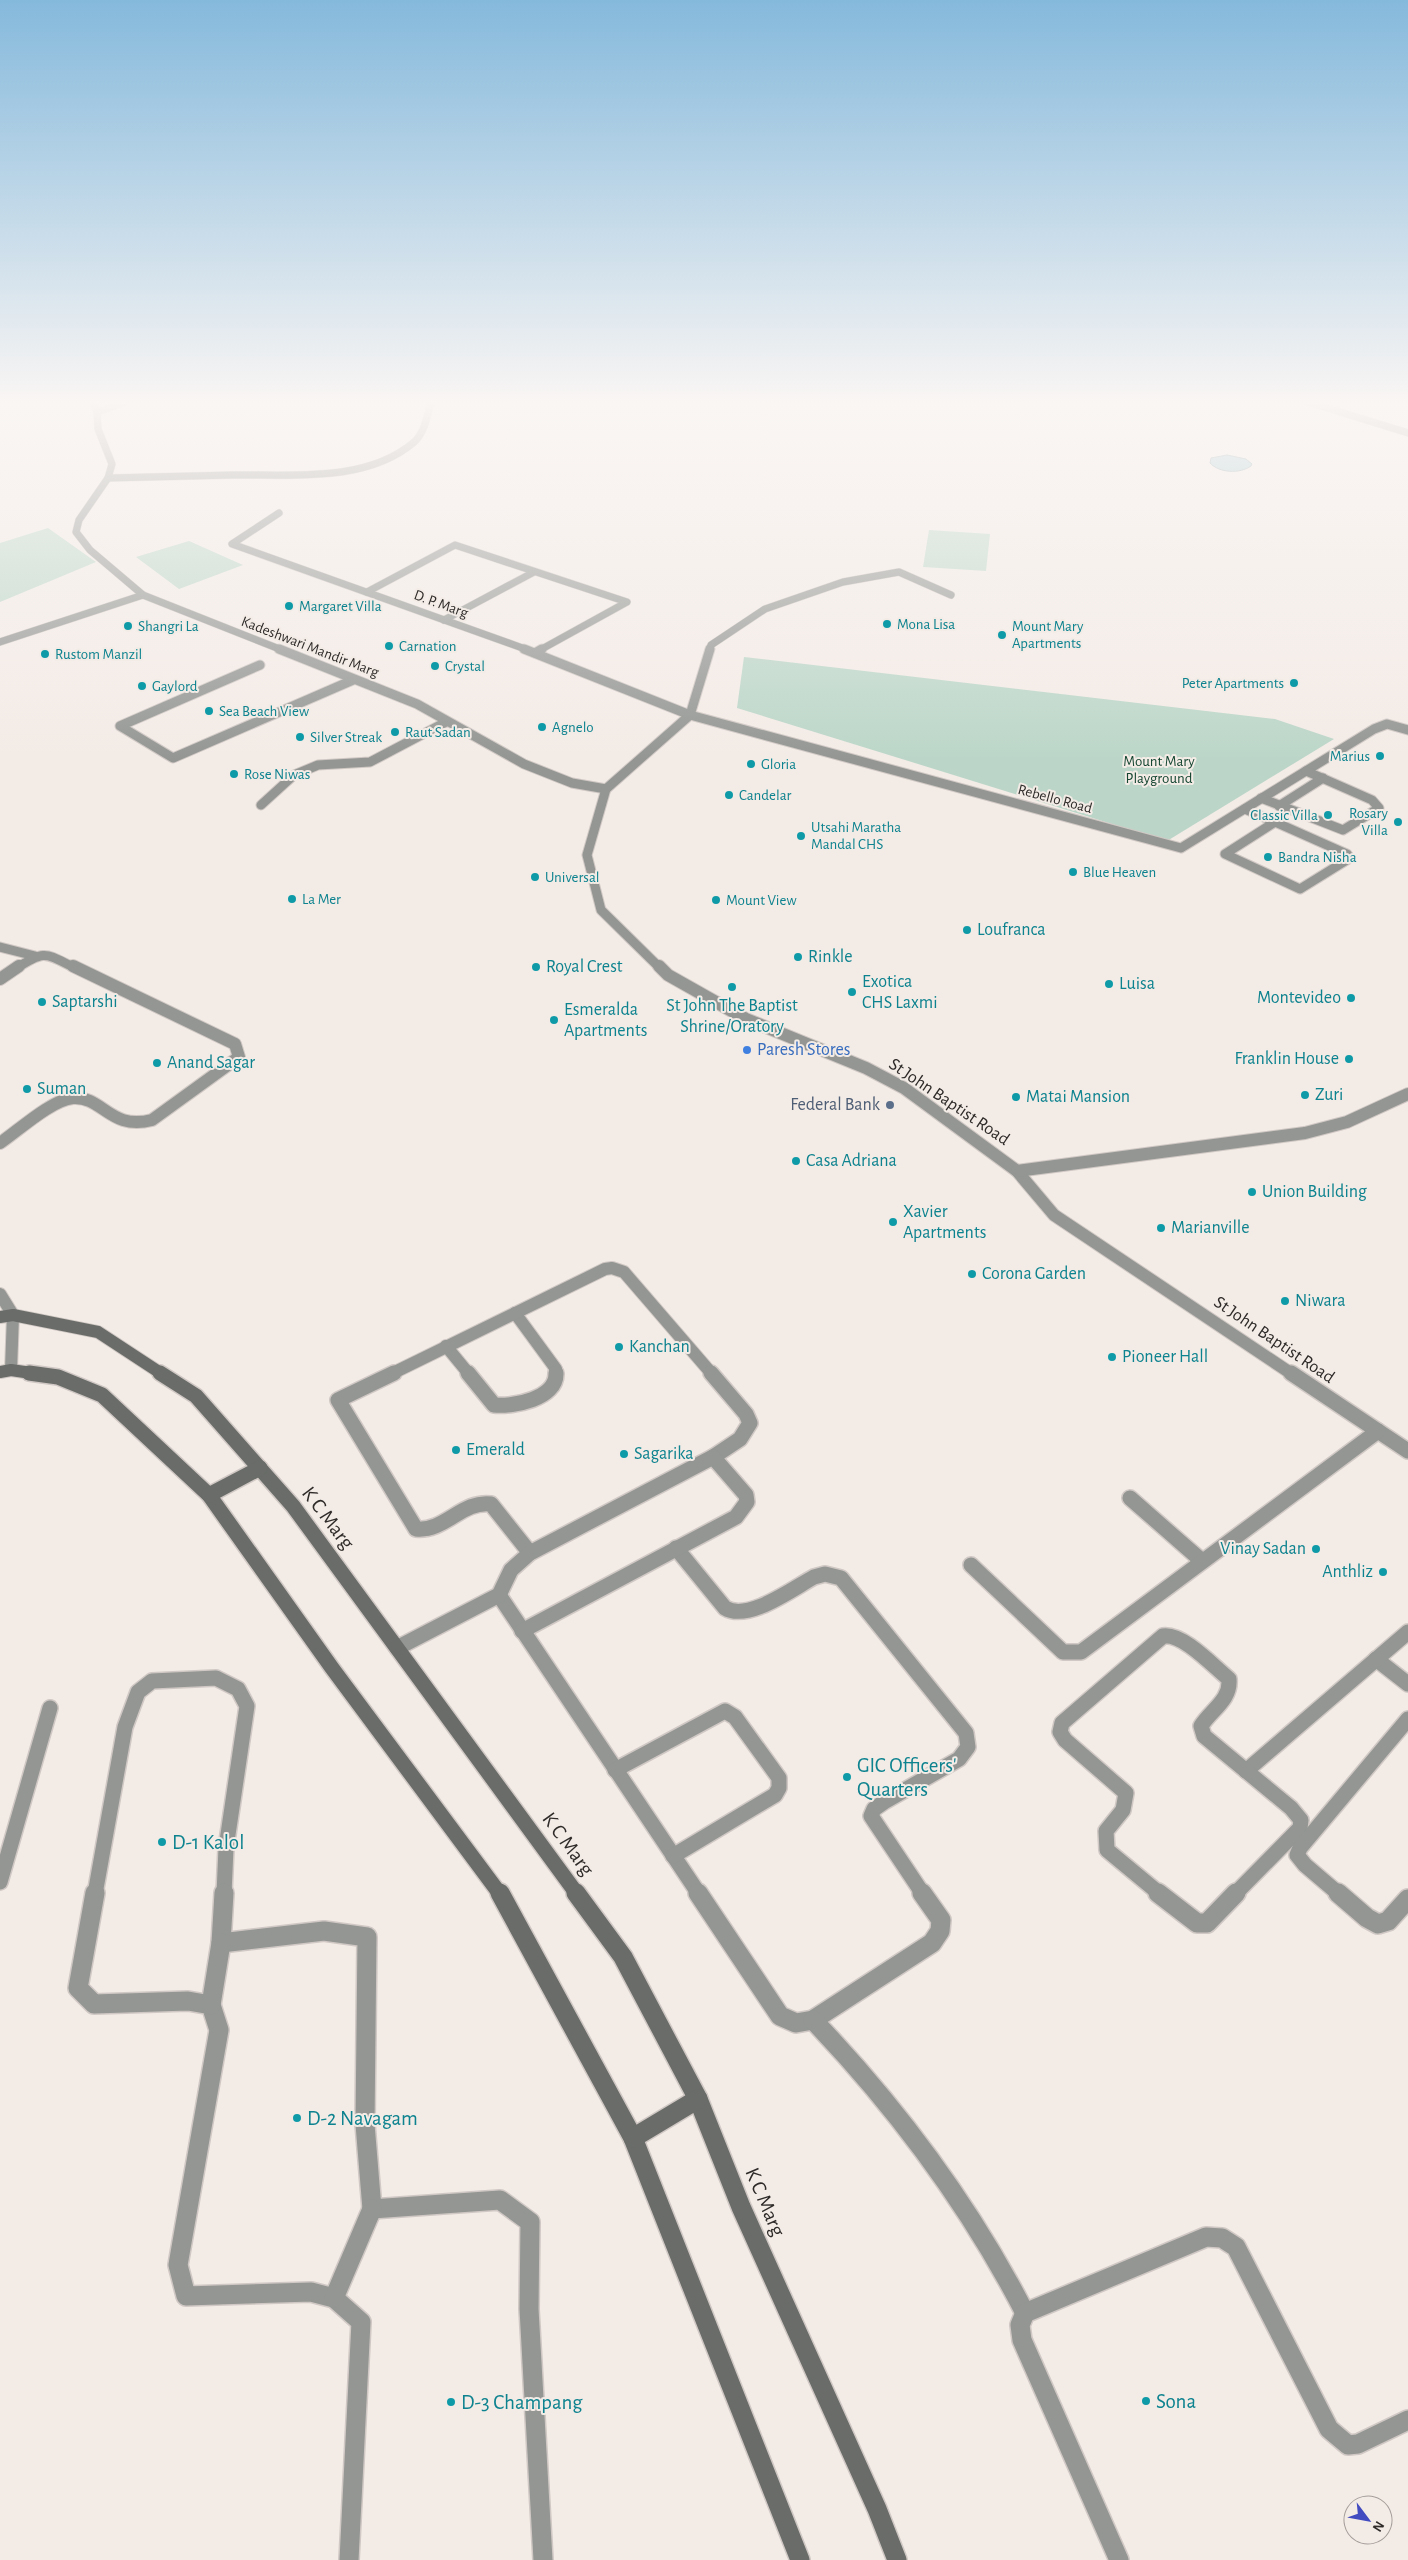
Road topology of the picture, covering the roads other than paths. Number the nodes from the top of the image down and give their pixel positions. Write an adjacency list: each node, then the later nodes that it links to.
1 (79, 521): 5 (street, Kadeshwari Mandir Marg)
2 (266, 521): 4 (street, D. P. Marg)
3 (534, 572): 4 (street); 7 (street); 9 (street)
4 (367, 592): 7 (street, D. P. Marg)
5 (142, 595): 8 (street); 11 (street, Kadeshwari Mandir Marg)
6 (951, 595): 12 (street)
7 (444, 620): 9 (street, D. P. Marg)
8 (0, 642)
9 (535, 653): 12 (street, D. P. Marg)
10 (260, 665): 11 (street)
11 (353, 680): 13 (street, Kadeshwari Mandir Marg)
12 (690, 715): 17 (street); 21 (street, Rebello Road)
13 (446, 722): 17 (street, Kadeshwari Mandir Marg); 19 (street)
14 (1408, 730): 15 (street, Rebello Road)
15 (1306, 771): 16 (street); 18 (street, Rebello Road)
16 (1323, 778): 20 (street); 20 (street)
17 (606, 788): 28 (street, St John Baptist Road)
18 (1262, 798): 20 (street); 21 (street, Rebello Road)
19 (261, 805)
20 (1279, 806)
21 (1244, 808): 22 (street)
22 (1276, 822): 22 (street)
23 (0, 947): 24 (street)
24 (35, 956): 25 (street); 27 (street)
25 (0, 979)
26 (1408, 1094): 28 (street)
27 (0, 1143)
28 (1017, 1170): 34 (street, St John Baptist Road)
29 (0, 1294): 31 (street)
30 (516, 1313): 32 (street); 32 (street); 36 (street)
31 (6, 1316): 33 (street); 37 (main road, K C Marg)
32 (446, 1346): 41 (street)
33 (5, 1371): 38 (main road)
34 (1378, 1431): 35 (street, St John Baptist Road); 42 (street)
35 (1408, 1451)
36 (713, 1458): 40 (street); 41 (street)
37 (260, 1468): 38 (main road); 47 (main road, K C Marg)
38 (209, 1494): 61 (main road)
39 (1130, 1498): 42 (street)
40 (676, 1548): 45 (street); 59 (street)
41 (530, 1553): 44 (street)
42 (1202, 1561): 43 (street)
43 (971, 1565)
44 (499, 1595): 45 (street); 47 (street)
45 (522, 1631): 52 (street)
46 (1408, 1632): 48 (street)
47 (397, 1648): 60 (main road, K C Marg)
48 (1376, 1659): 49 (street); 53 (street)
49 (1408, 1684)
50 (50, 1708): 55 (street)
51 (1408, 1719): 56 (street)
52 (615, 1770): 54 (street); 54 (street)
53 (1246, 1771): 53 (street)
54 (673, 1856): 59 (street)
55 (0, 1882)
56 (1408, 1899)
57 (221, 1943): 58 (street); 58 (street); 62 (street)
58 (211, 2005): 63 (street)
59 (813, 2020): 64 (street)
60 (698, 2099): 61 (main road); 69 (main road, K C Marg)
61 (633, 2138): 68 (main road)
62 (372, 2209): 63 (street); 67 (street)
63 (334, 2298): 66 (street)
64 (1025, 2312): 65 (street); 70 (street)
65 (1408, 2420)
66 (349, 2560)
67 (543, 2560)
68 (800, 2560)
69 (897, 2560)
70 (1119, 2560)

